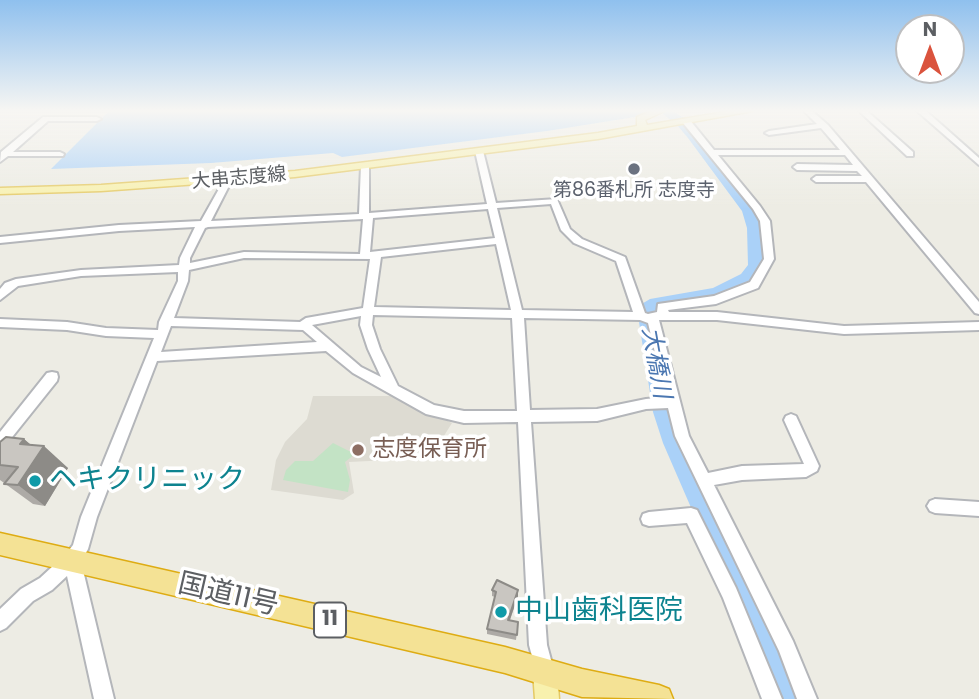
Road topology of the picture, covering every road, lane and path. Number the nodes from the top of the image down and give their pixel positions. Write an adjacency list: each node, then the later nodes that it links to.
1 (16, 144): 12 (street)
2 (534, 144): 6 (main road, 大串志度線)
3 (704, 144): 7 (street)
4 (838, 144): 8 (street)
5 (899, 144): 11 (street)
6 (479, 151): 14 (main road, 大串志度線); 21 (street)
7 (712, 152): 8 (street); 32 (street)
8 (846, 153): 16 (street)
9 (974, 153): 13 (street)
10 (60, 154): 12 (street)
11 (910, 154)
12 (2, 155)
13 (979, 162)
14 (365, 166): 19 (main road, 大串志度線); 22 (street)
15 (797, 167): 16 (street)
16 (859, 168): 18 (street)
17 (816, 178): 18 (street)
18 (869, 179): 29 (street)
19 (228, 180): 20 (main road, 大串志度線); 23 (street)
20 (0, 191)
21 (494, 208): 22 (street); 25 (street); 32 (street)
22 (366, 216): 23 (street); 26 (street)
23 (202, 225): 24 (street); 27 (street)
24 (0, 240)
25 (501, 240): 26 (street); 31 (street)
26 (371, 256): 27 (street); 30 (street)
27 (185, 268): 28 (street); 36 (street)
28 (0, 296)
29 (979, 310)
30 (368, 311): 31 (street); 34 (street); 40 (street)
31 (517, 313): 32 (street); 42 (street)
32 (652, 317): 35 (street); 41 (street)
33 (0, 323): 36 (street)
34 (306, 326): 36 (street); 37 (street)
35 (979, 326)
36 (163, 328): 38 (street)
37 (327, 346): 38 (street); 40 (street)
38 (152, 357): 50 (street)
39 (52, 377): 44 (street)
40 (393, 390): 42 (street)
41 (672, 402): 42 (street); 45 (street)
42 (524, 415): 52 (street)
43 (791, 420): 45 (street)
44 (0, 442)
45 (704, 481): 57 (street)
46 (935, 506): 47 (street)
47 (979, 509)
48 (649, 519): 56 (street)
49 (0, 544): 50 (highway, 国道11号 / 11)
50 (72, 560): 51 (street); 52 (highway, 国道11号 / 11); 53 (street)
51 (0, 622)
52 (545, 672): 54 (main road); 55 (highway, 国道11号 / 11)
53 (104, 699)
54 (547, 699)
55 (659, 699)
56 (772, 699)
57 (807, 699)

